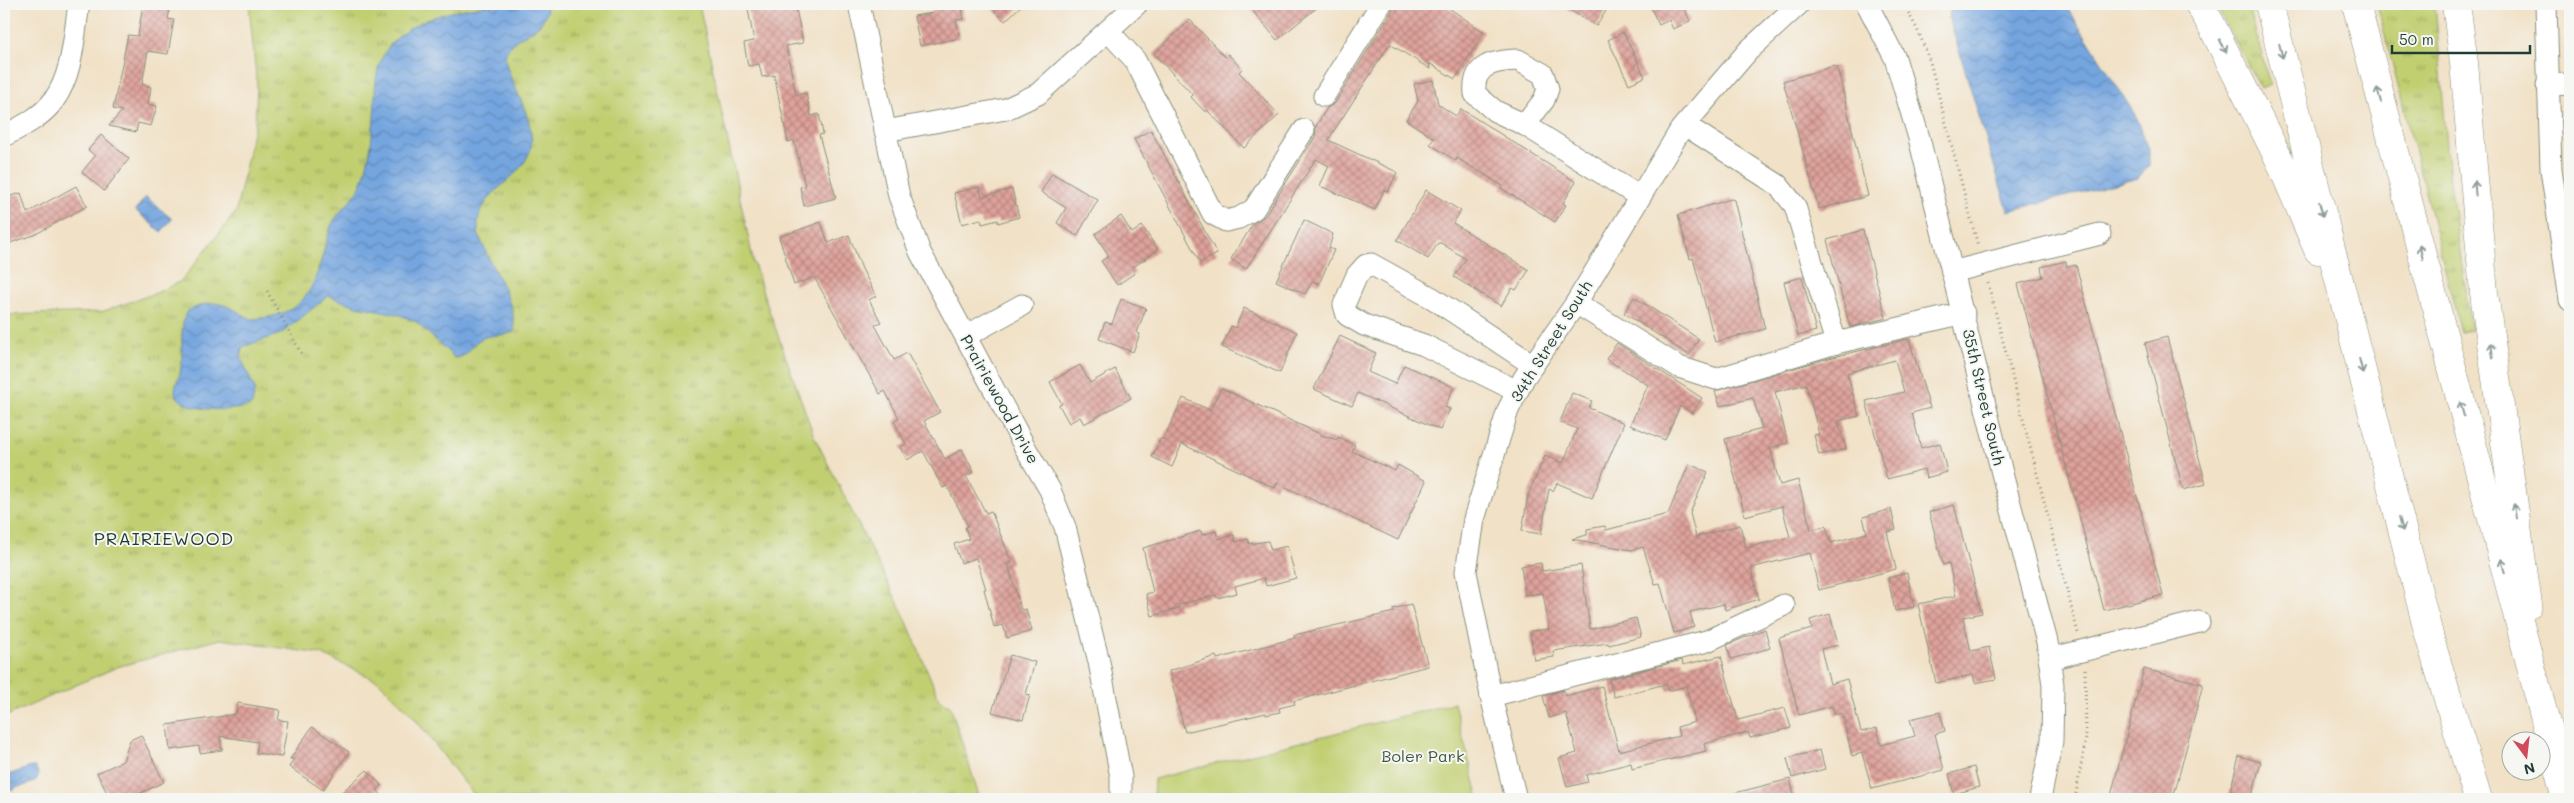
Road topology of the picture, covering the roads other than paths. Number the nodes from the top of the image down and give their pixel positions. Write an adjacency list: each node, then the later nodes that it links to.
1 (79, 4): 22 (street)
2 (859, 4): 21 (street, Prairiewood Drive)
3 (1137, 4): 13 (street)
4 (1382, 4): 17 (street)
5 (1799, 4): 18 (street, 34th Street South)
6 (1867, 4): 26 (street, 35th Street South)
7 (2199, 4): 31 (highway, one-way to 31)
8 (2269, 4): 31 (highway, one-way to 31)
9 (2356, 4): 40 (highway, one-way to 9)
10 (2456, 4): 14 (highway)
11 (2464, 4): 14 (highway)
12 (2546, 4): 16 (street)
13 (1108, 31): 20 (street); 21 (street)
14 (2464, 63): 41 (highway, one-way to 14)
15 (2570, 84): 16 (street)
16 (2547, 85): 25 (street)
17 (1324, 96)
18 (1685, 125): 23 (street, 34th Street South); 33 (street)
19 (1525, 126): 23 (street)
20 (1304, 130)
21 (884, 131): 32 (street, Prairiewood Drive)
22 (4, 136)
23 (1640, 197): 28 (street, 34th Street South)
24 (2100, 234): 26 (street)
25 (2567, 263): 27 (street)
26 (1952, 272): 30 (street, 35th Street South)
27 (2570, 300)
28 (1576, 303): 33 (street); 34 (street, 34th Street South)
29 (1022, 305): 32 (street)
30 (1964, 313): 33 (street); 38 (street, 35th Street South)
31 (2352, 330): 46 (highway, one-way to 46)
32 (966, 336): 43 (street, Prairiewood Drive)
33 (1836, 342)
34 (1533, 365): 35 (street, 34th Street South); 35 (street)
35 (1517, 391): 39 (street, 34th Street South)
36 (1784, 605): 39 (street)
37 (2199, 622): 38 (street)
38 (2049, 659): 45 (street, 35th Street South)
39 (1491, 696): 44 (street, 34th Street South)
40 (2545, 730)
41 (2546, 730)
42 (2552, 752): 47 (highway)
43 (1121, 799)
44 (1516, 799)
45 (2040, 799)
46 (2478, 799)
47 (2566, 799)

